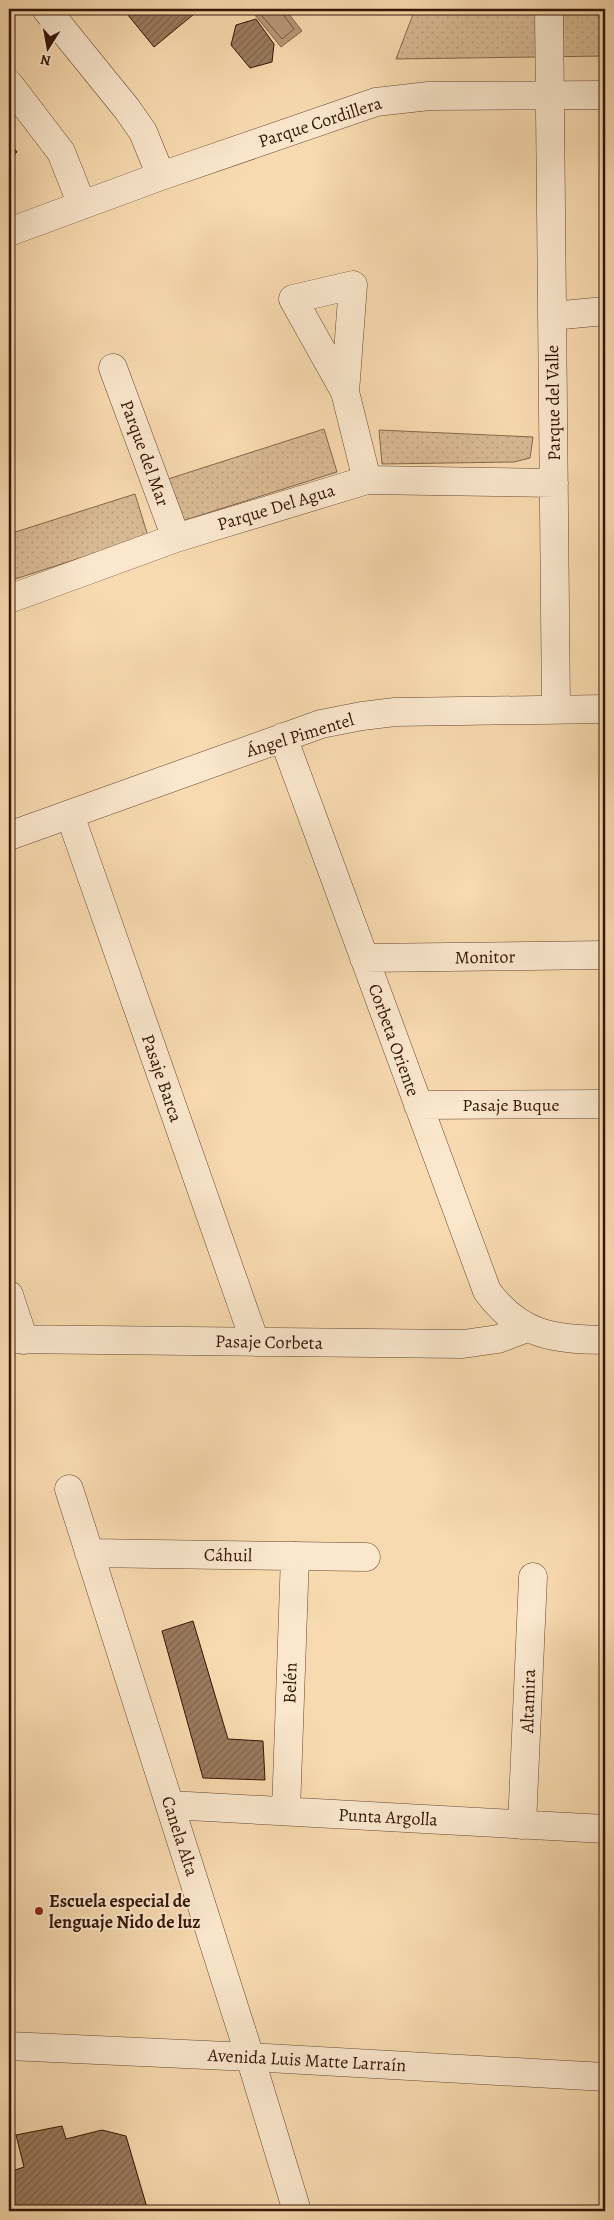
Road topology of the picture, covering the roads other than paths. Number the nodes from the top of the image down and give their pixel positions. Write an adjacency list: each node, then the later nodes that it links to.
1 (46, 9): 6 (street)
2 (549, 9): 5 (street, Parque del Valle)
3 (9, 84): 7 (street)
4 (605, 95): 5 (street, Parque Cordillera)
5 (550, 96): 6 (street, Parque Cordillera); 10 (street, Parque del Valle)
6 (161, 176): 7 (street, Parque Cordillera)
7 (82, 205): 8 (street, Parque Cordillera)
8 (9, 232)
9 (605, 311): 10 (street)
10 (552, 316): 14 (street, Parque del Valle)
11 (113, 368): 15 (street, Parque del Mar)
12 (345, 392): 13 (street)
13 (367, 480): 14 (street, Parque Del Agua); 15 (street, Parque Del Agua)
14 (554, 483): 17 (street, Parque del Valle)
15 (176, 538): 16 (street, Parque Del Agua)
16 (9, 599)
17 (556, 709): 18 (street, Ángel Pimentel); 19 (street, Ángel Pimentel)
18 (605, 709)
19 (283, 737): 20 (street, Ángel Pimentel); 23 (street, Corbeta Oriente)
20 (70, 815): 21 (street, Ángel Pimentel); 30 (street, Pasaje Barca)
21 (9, 836)
22 (605, 955): 23 (street, Monitor)
23 (364, 958): 25 (street, Corbeta Oriente)
24 (605, 1104): 25 (street, Pasaje Buque)
25 (418, 1105): 27 (street, Corbeta Oriente)
26 (9, 1295): 28 (street)
27 (527, 1328): 29 (street, Corbeta Oriente); 30 (street, Pasaje Corbeta)
28 (17, 1340): 30 (street, Pasaje Corbeta)
29 (605, 1340)
30 (255, 1342)
31 (69, 1490): 32 (street, Canela Alta)
32 (89, 1553): 33 (street, Cáhuil); 36 (street, Canela Alta)
33 (295, 1556): 34 (street, Cáhuil); 37 (street, Belén)
34 (366, 1557)
35 (533, 1577): 38 (street, Altamira)
36 (170, 1805): 37 (street, Punta Argolla); 41 (street, Canela Alta)
37 (286, 1811): 38 (street, Punta Argolla)
38 (522, 1825): 39 (street, Punta Argolla)
39 (605, 1830)
40 (9, 2046): 41 (street, Avenida Luis Matte Larraín)
41 (250, 2056): 42 (street, Avenida Luis Matte Larraín); 43 (street, Canela Alta)
42 (605, 2078)
43 (297, 2211)

